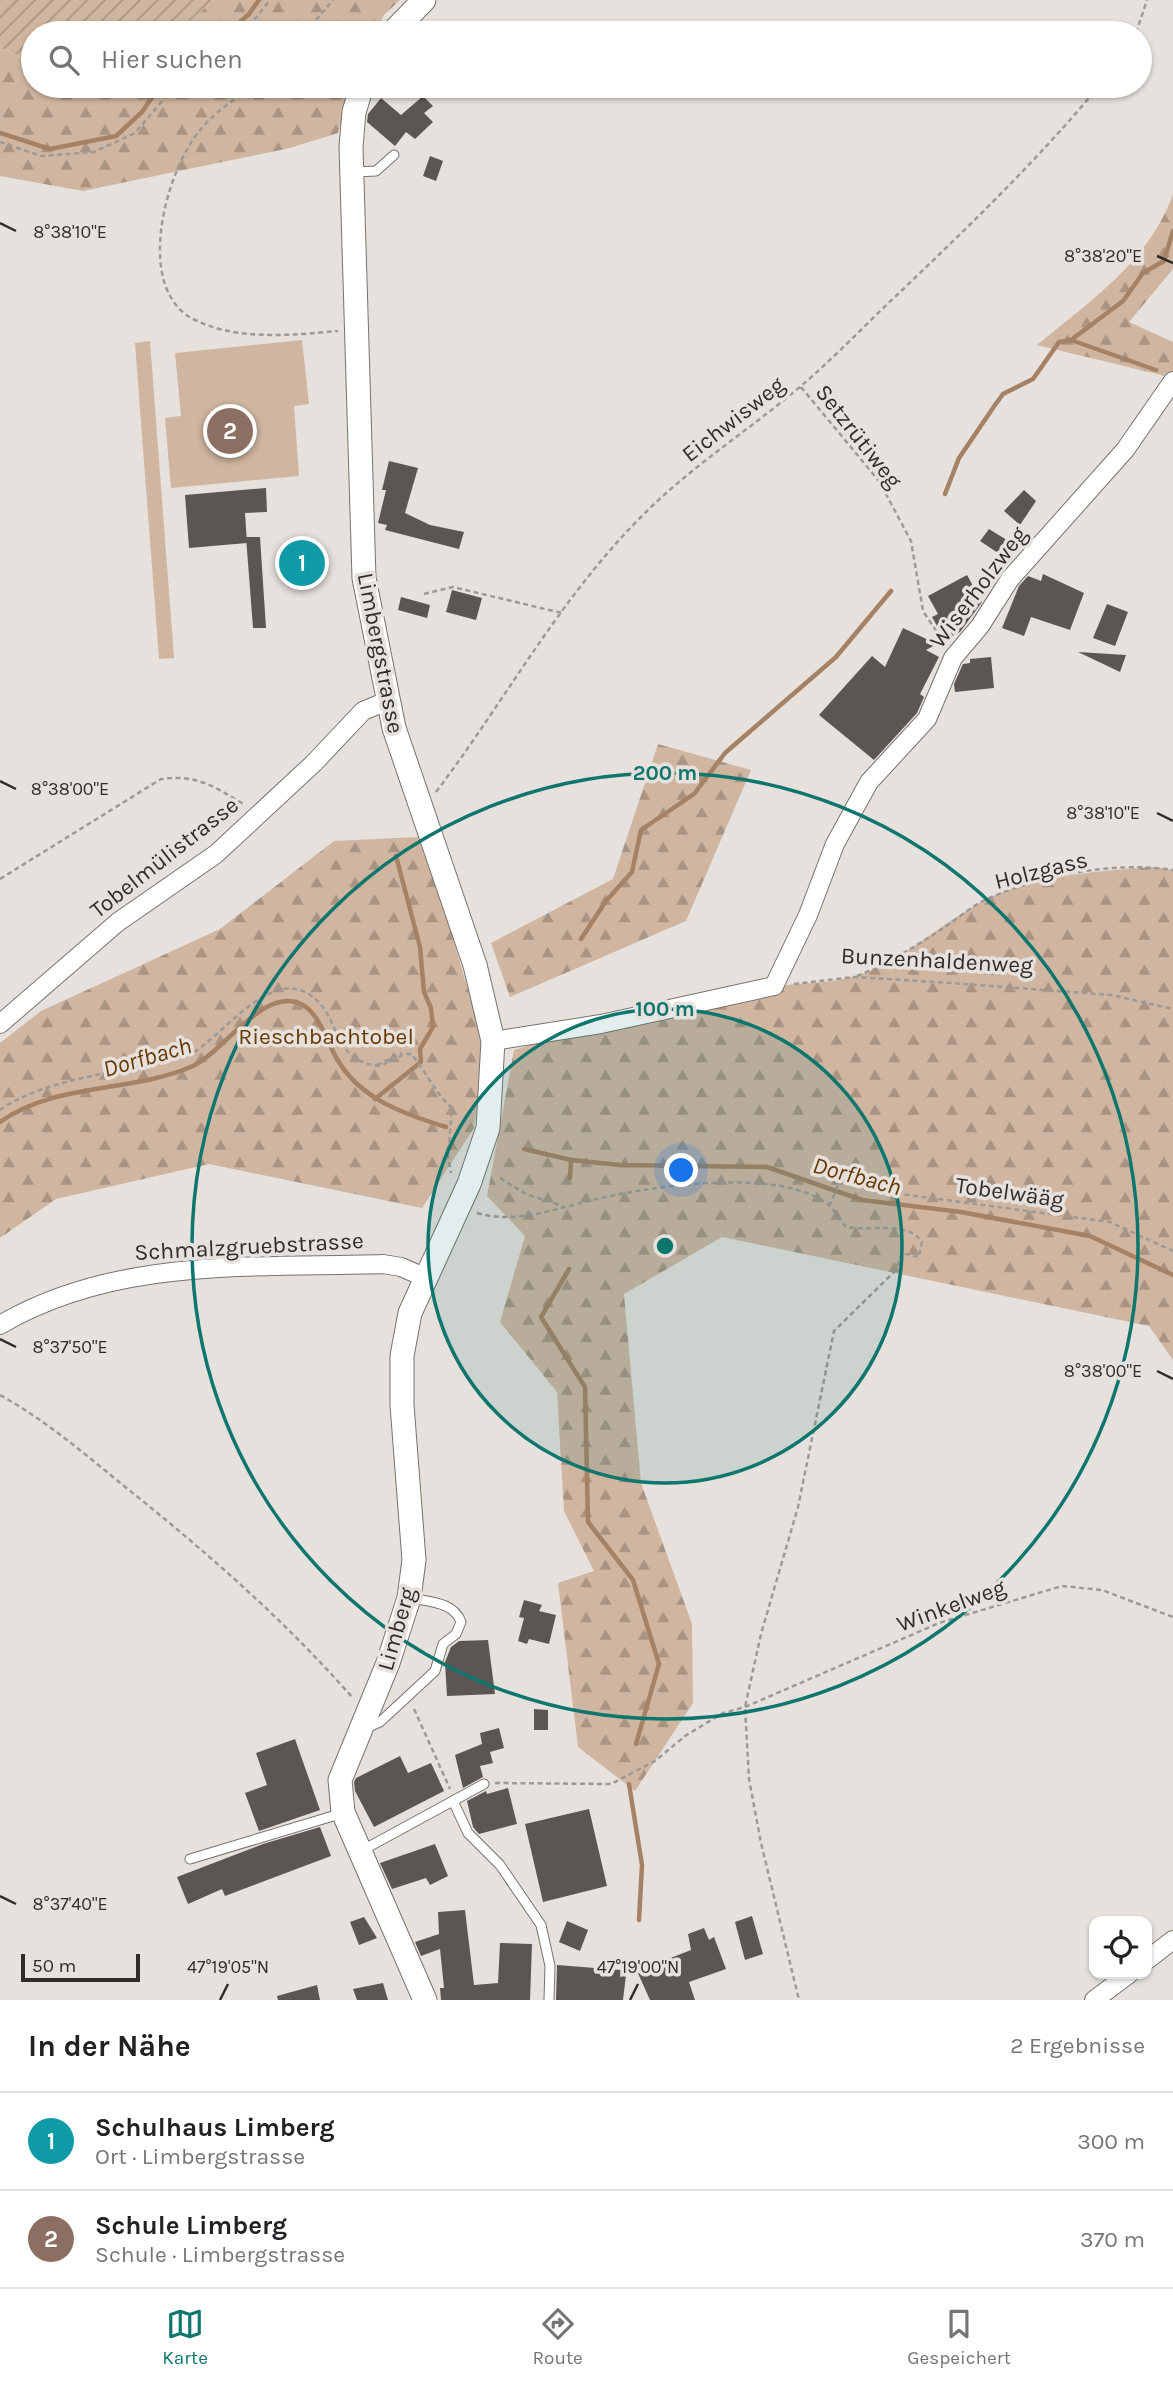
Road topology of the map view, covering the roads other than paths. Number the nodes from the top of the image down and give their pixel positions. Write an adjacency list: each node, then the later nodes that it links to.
1 (424, 0): 2 (street)
2 (404, 21)
3 (358, 98): 5 (street, Limbergstrasse)
4 (394, 155): 5 (lane)
5 (352, 172): 7 (street, Limbergstrasse)
6 (1173, 380): 9 (street, Wiserholzweg)
7 (387, 701): 8 (street, Tobelmülistrasse); 9 (street, Limbergstrasse)
8 (0, 1024)
9 (493, 1041): 10 (street, Limbergstrasse)
10 (461, 1202): 11 (street, Limberg)
11 (424, 1277): 12 (street, Schmalzgruebstrasse); 13 (street, Limberg)
12 (0, 1325)
13 (409, 1598): 14 (street, Limberg); 14 (lane)
14 (364, 1723): 17 (street, Limberg)
15 (484, 1784): 16 (lane)
16 (454, 1800): 18 (lane); 24 (lane)
17 (343, 1812): 18 (street, Limberg); 19 (lane)
18 (360, 1852): 23 (street, Limberg)
19 (190, 1859)
20 (1173, 1940): 21 (street)
21 (1152, 1956)
22 (1122, 1979): 25 (street)
23 (425, 2000)
24 (549, 2000)
25 (1094, 2000)

